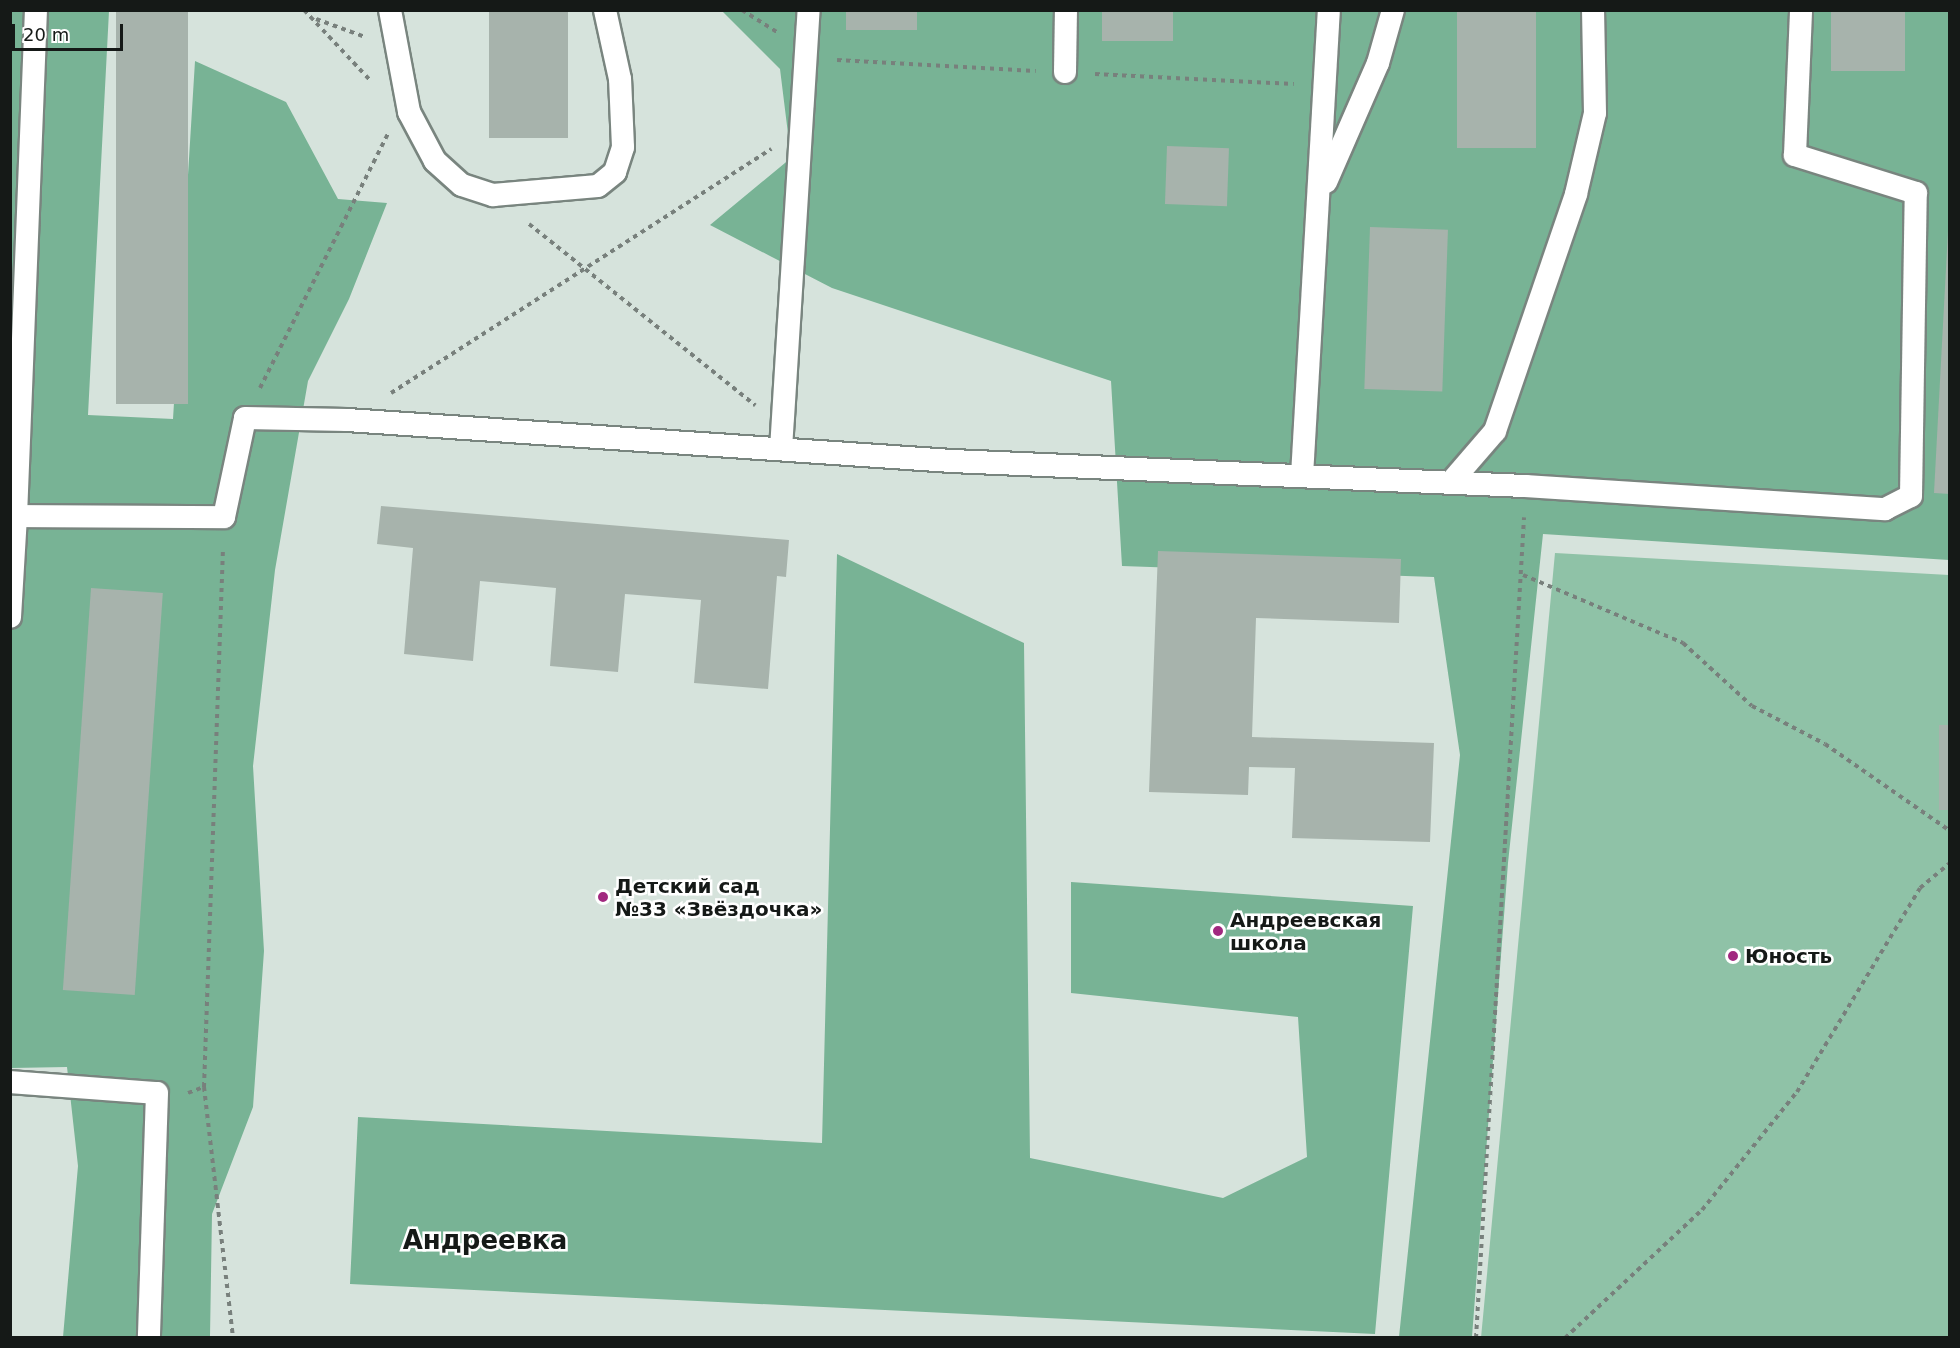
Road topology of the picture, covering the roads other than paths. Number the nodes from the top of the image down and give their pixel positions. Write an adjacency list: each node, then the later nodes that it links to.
1 (36, 10): 15 (lane)
2 (390, 10): 3 (lane)
3 (605, 10)
4 (809, 10): 12 (lane)
5 (1066, 10): 10 (lane)
6 (1329, 10): 11 (lane)
7 (1393, 10): 11 (lane)
8 (1593, 10): 14 (lane)
9 (1801, 10): 14 (lane)
10 (1065, 72)
11 (1320, 196): 13 (lane)
12 (782, 439): 13 (lane); 15 (lane)
13 (1302, 476): 14 (lane)
14 (1451, 482)
15 (13, 516): 16 (lane)
16 (10, 617)
17 (10, 1082): 18 (lane)
18 (149, 1338)

